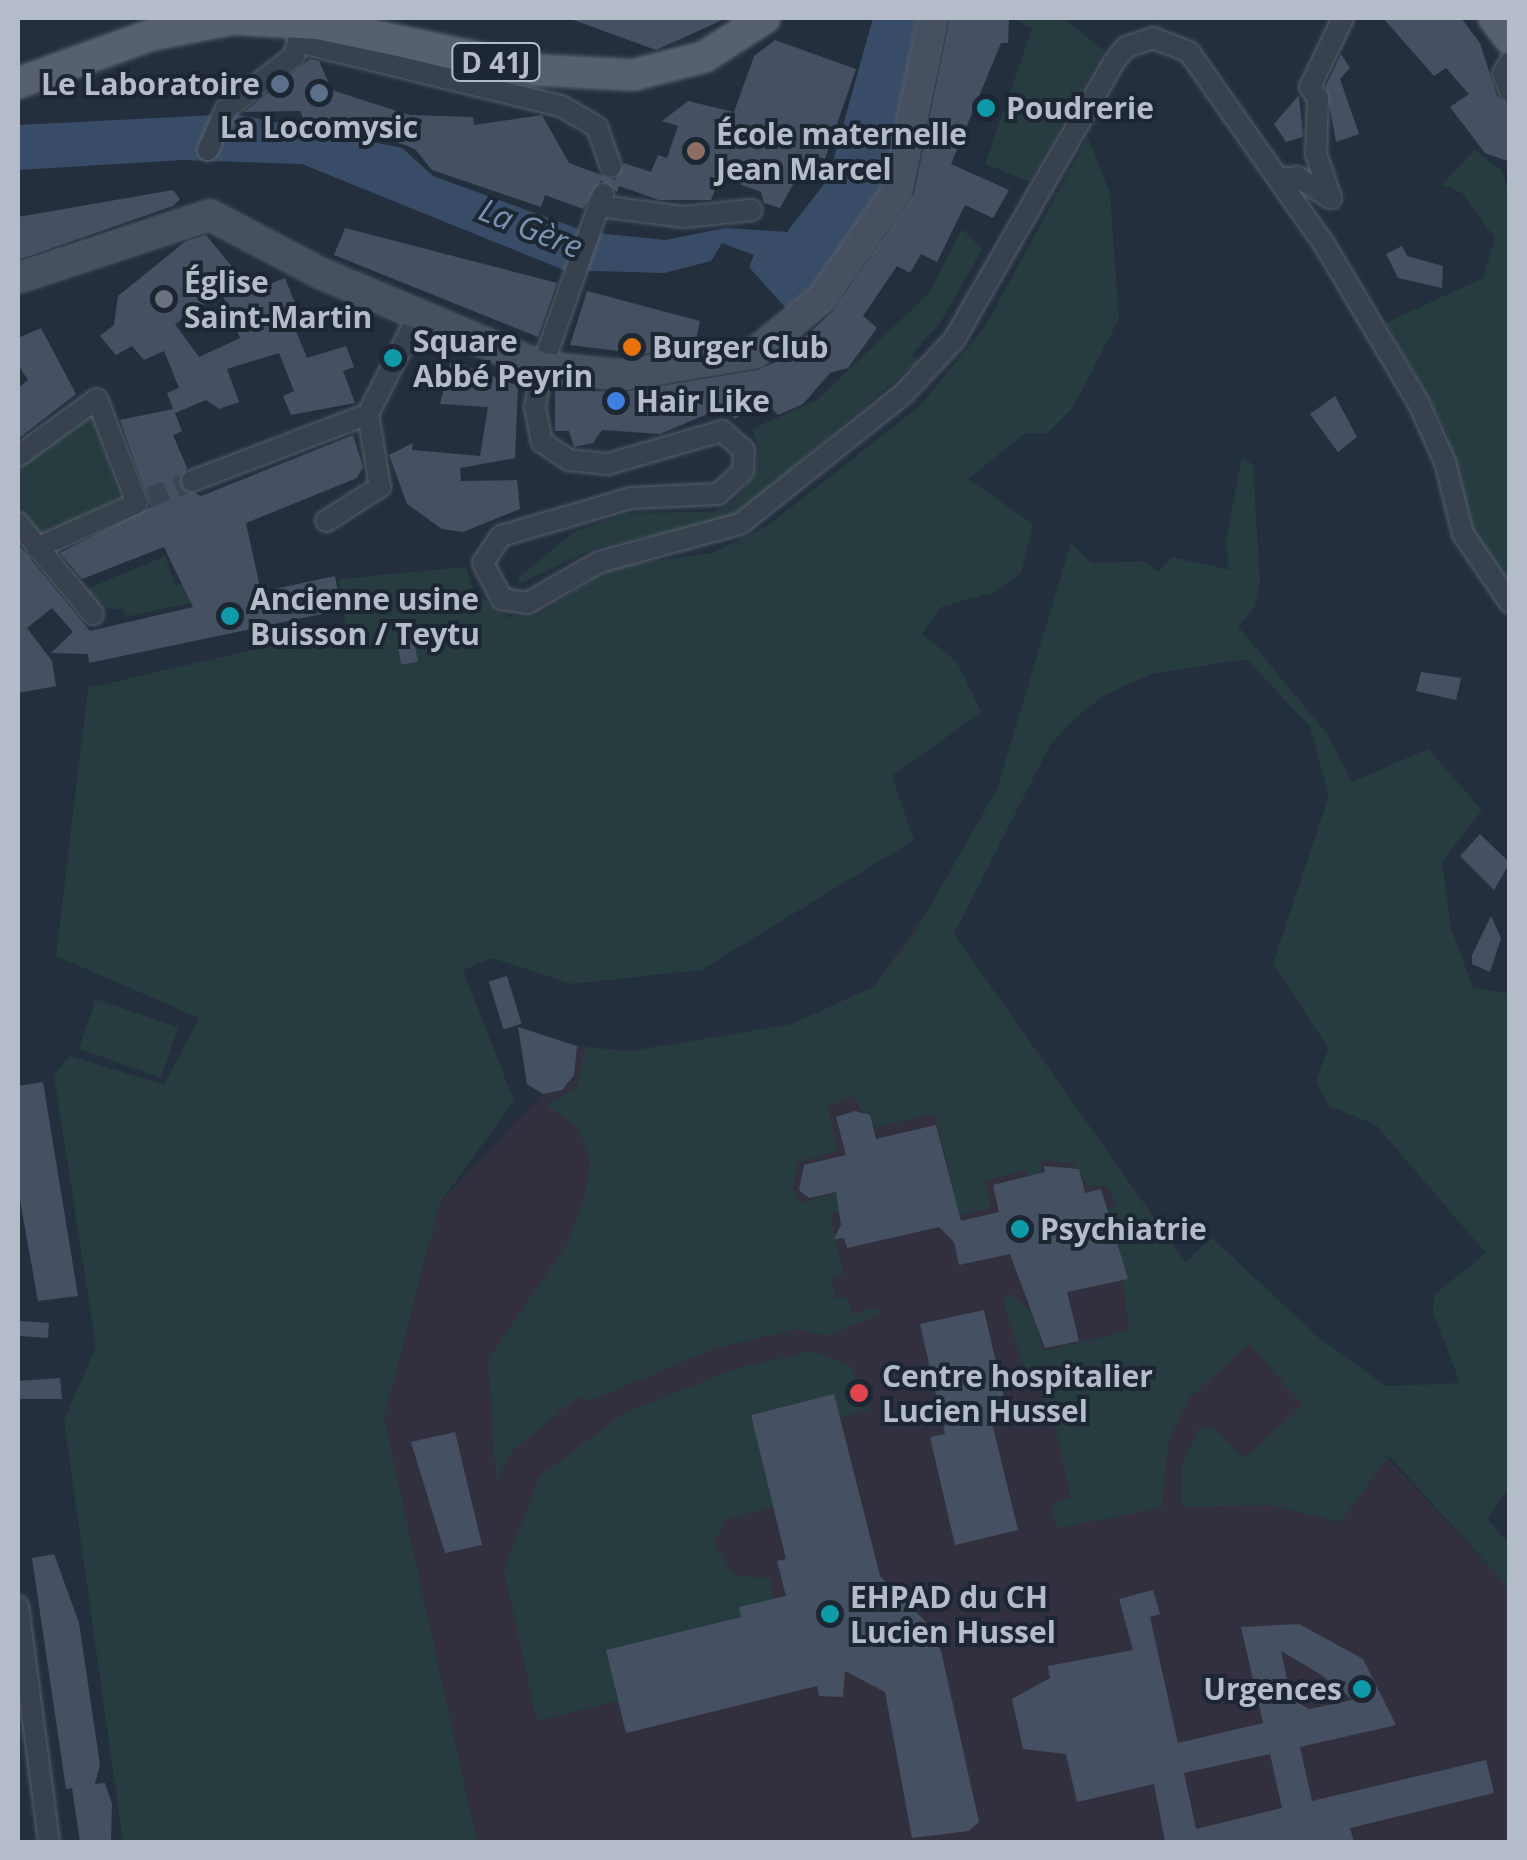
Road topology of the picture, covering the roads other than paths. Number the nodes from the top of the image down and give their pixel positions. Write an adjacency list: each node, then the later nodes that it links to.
1 (765, 18): 7 (main road, D 41J)
2 (933, 18): 15 (main road)
3 (1342, 18): 11 (street)
4 (1494, 18): 5 (main road)
5 (1510, 39)
6 (1510, 62): 8 (street)
7 (18, 82)
8 (1510, 92)
9 (208, 150): 10 (street)
10 (612, 166)
11 (1279, 179): 15 (street); 22 (street)
12 (752, 210): 15 (street)
13 (18, 278): 14 (main road)
14 (418, 316): 15 (main road); 16 (street)
15 (542, 368)
16 (368, 414): 18 (street); 19 (street)
17 (18, 456): 21 (street)
18 (192, 481)
19 (326, 521)
20 (18, 523): 21 (street)
21 (37, 548): 23 (street)
22 (1510, 604)
23 (92, 614)
24 (18, 1606): 25 (street)
25 (49, 1842)

